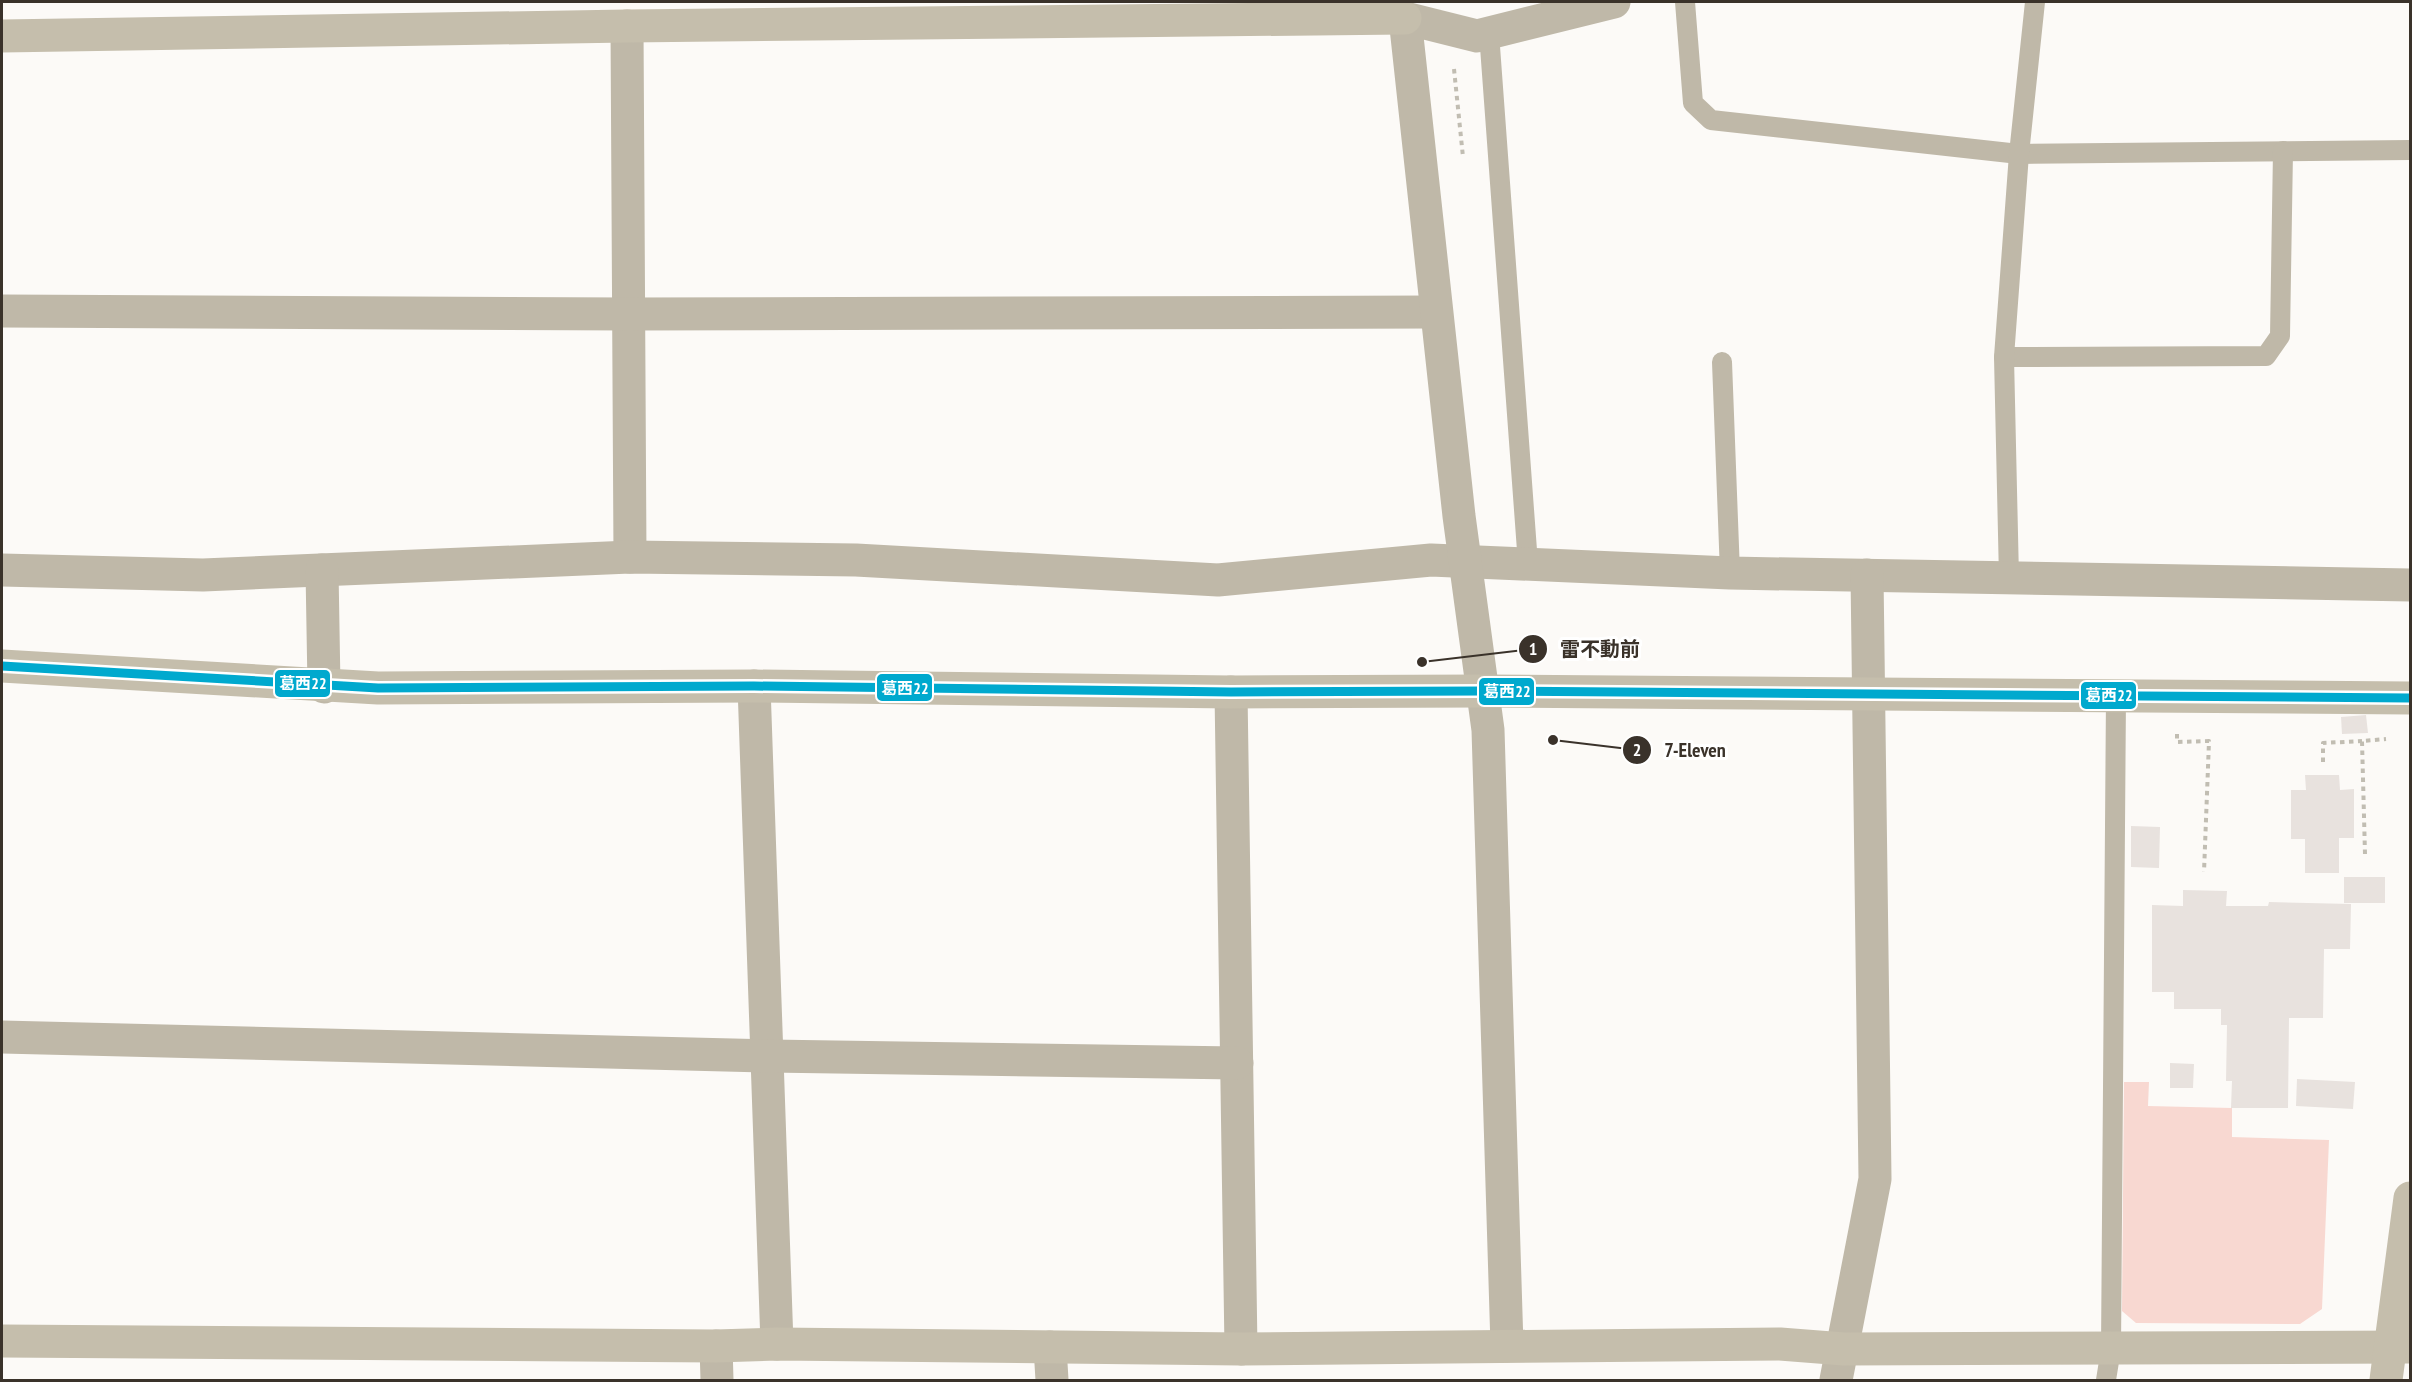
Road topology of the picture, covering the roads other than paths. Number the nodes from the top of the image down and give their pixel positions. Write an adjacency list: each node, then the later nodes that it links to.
1 (1614, 2): 6 (street)
2 (1685, 2): 10 (lane)
3 (2035, 2): 10 (lane)
4 (1411, 10): 5 (street); 6 (street); 12 (street)
5 (627, 26): 7 (street); 13 (street)
6 (1489, 33): 18 (lane)
7 (2, 36)
8 (2410, 150): 9 (lane)
9 (2283, 151): 10 (lane); 14 (lane)
10 (2019, 154): 14 (lane)
11 (2, 311): 13 (street)
12 (1435, 312): 13 (street); 17 (street)
13 (629, 314): 16 (street)
14 (2004, 357): 23 (lane)
15 (1722, 362): 21 (lane)
16 (630, 557): 17 (street); 20 (street)
17 (1465, 562): 18 (street); 29 (street)
18 (1528, 564): 21 (street)
19 (2, 570): 20 (street)
20 (322, 570): 27 (street)
21 (1730, 573): 22 (street)
22 (1868, 576): 23 (street); 30 (street)
23 (2009, 578): 24 (street)
24 (2410, 585)
25 (2, 666): 27 (street)
26 (754, 686): 27 (street); 28 (street); 34 (street)
27 (324, 687)
28 (1231, 692): 29 (street); 35 (street)
29 (1485, 692): 30 (street); 40 (street)
30 (1868, 694): 31 (street); 44 (street)
31 (2116, 696): 32 (street); 45 (lane)
32 (2410, 698)
33 (2, 1037): 34 (street)
34 (769, 1056): 35 (street); 38 (street)
35 (1237, 1063): 43 (street)
36 (2410, 1198): 41 (street)
37 (2, 1341): 39 (street)
38 (777, 1344): 39 (street); 42 (street)
39 (716, 1346): 46 (street)
40 (1507, 1346): 43 (street); 44 (street)
41 (2401, 1346): 45 (street); 49 (street)
42 (1050, 1347): 43 (street); 47 (street)
43 (1241, 1349)
44 (1844, 1349): 45 (street); 48 (street)
45 (2108, 1365)
46 (717, 1380)
47 (1052, 1380)
48 (1836, 1380)
49 (2385, 1380)

